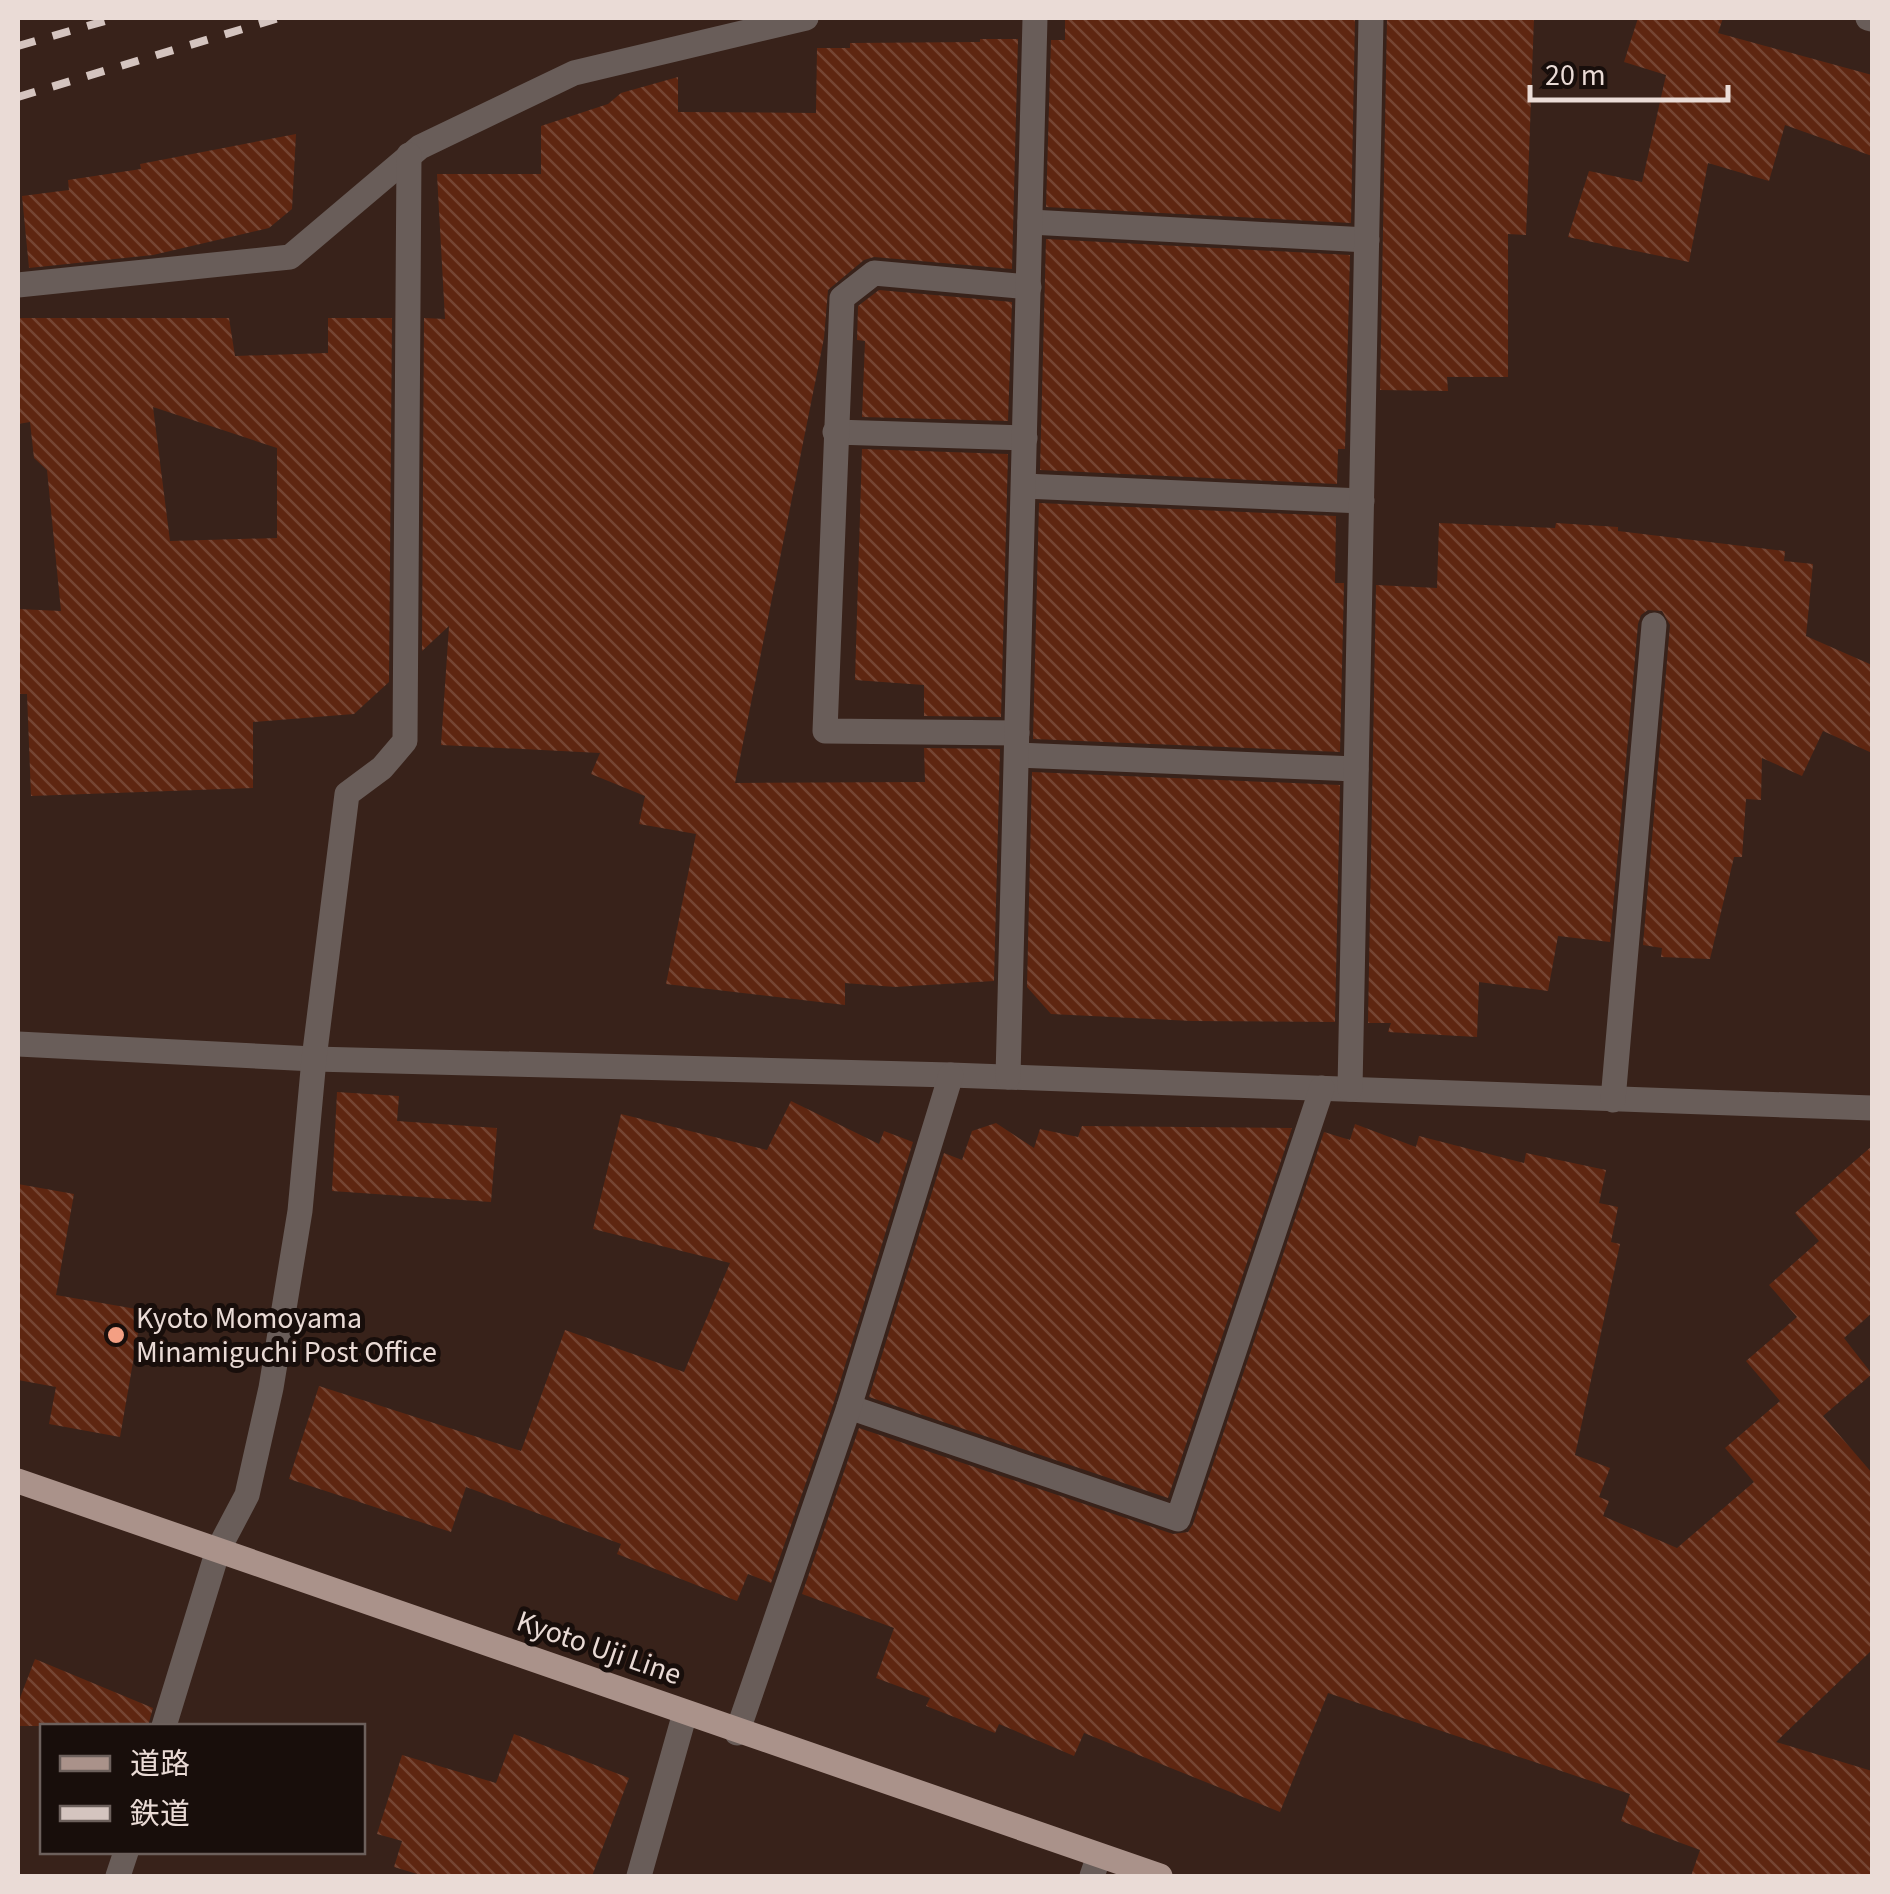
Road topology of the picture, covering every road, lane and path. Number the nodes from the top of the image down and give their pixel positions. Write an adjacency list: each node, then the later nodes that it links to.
1 (806, 18): 4 (street)
2 (1035, 18): 5 (street)
3 (1372, 18): 6 (street)
4 (409, 156): 7 (street); 17 (street)
5 (1030, 222): 6 (street); 8 (street)
6 (1367, 240): 12 (street)
7 (18, 284)
8 (1028, 287): 9 (street); 10 (street)
9 (835, 432): 10 (street); 14 (street)
10 (1024, 438): 11 (street)
11 (1024, 486): 12 (street); 14 (street)
12 (1362, 501): 15 (street)
13 (1654, 625): 22 (street)
14 (1017, 744): 15 (street); 19 (street)
15 (1356, 769): 21 (street)
16 (18, 1044): 17 (street)
17 (314, 1059): 18 (street); 26 (street)
18 (950, 1075): 19 (street); 24 (street)
19 (1008, 1077): 20 (street)
20 (1322, 1088): 21 (street); 24 (street)
21 (1350, 1089): 22 (street)
22 (1613, 1100): 23 (street)
23 (1872, 1108)
24 (849, 1407): 29 (street)
25 (18, 1482): 26 (main road, Kyoto Uji Line)
26 (218, 1550): 27 (main road, Kyoto Uji Line); 28 (street)
27 (685, 1712): 29 (main road, Kyoto Uji Line); 31 (street)
28 (165, 1724)
29 (738, 1733): 30 (main road, Kyoto Uji Line)
30 (1096, 1866): 32 (main road, Kyoto Uji Line)
31 (639, 1876)
32 (1160, 1876)

